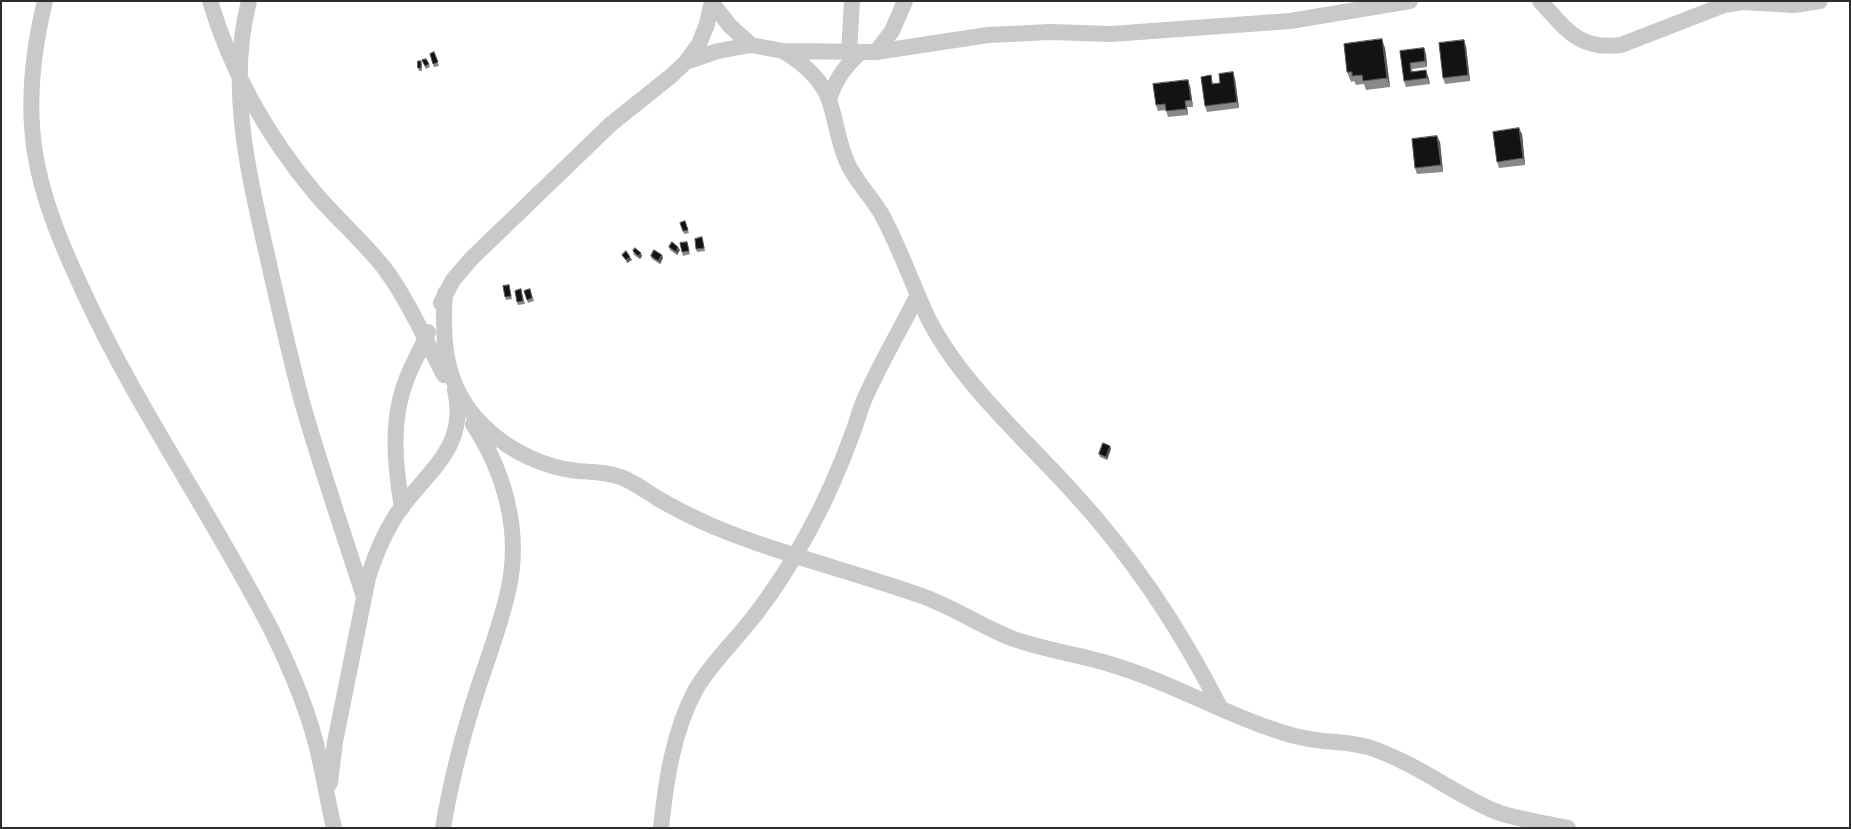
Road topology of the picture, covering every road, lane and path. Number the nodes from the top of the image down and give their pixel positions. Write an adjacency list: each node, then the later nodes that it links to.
1 (45, 1): 25 (street)
2 (210, 1): 14 (street)
3 (249, 1): 14 (street)
4 (852, 1): 12 (street)
5 (905, 1): 12 (street)
6 (1410, 1): 12 (street)
7 (1540, 1): 8 (street)
8 (1820, 1)
9 (712, 2): 10 (street); 13 (street)
10 (751, 45): 11 (street); 13 (street)
11 (783, 51): 12 (street); 15 (street)
12 (862, 52): 15 (street)
13 (686, 62): 16 (street)
14 (239, 75): 18 (street); 23 (street)
15 (829, 99): 17 (street)
16 (445, 293): 18 (street); 19 (street)
17 (918, 295): 22 (street); 24 (street)
18 (426, 339): 20 (street); 21 (street)
19 (452, 378): 20 (street); 22 (street)
20 (457, 397): 21 (street); 27 (street)
21 (402, 508): 23 (street)
22 (795, 555): 24 (street); 28 (street)
23 (364, 597): 25 (street)
24 (1221, 709): 29 (street)
25 (329, 809): 26 (street)
26 (334, 828)
27 (443, 828)
28 (661, 828)
29 (1568, 828)

